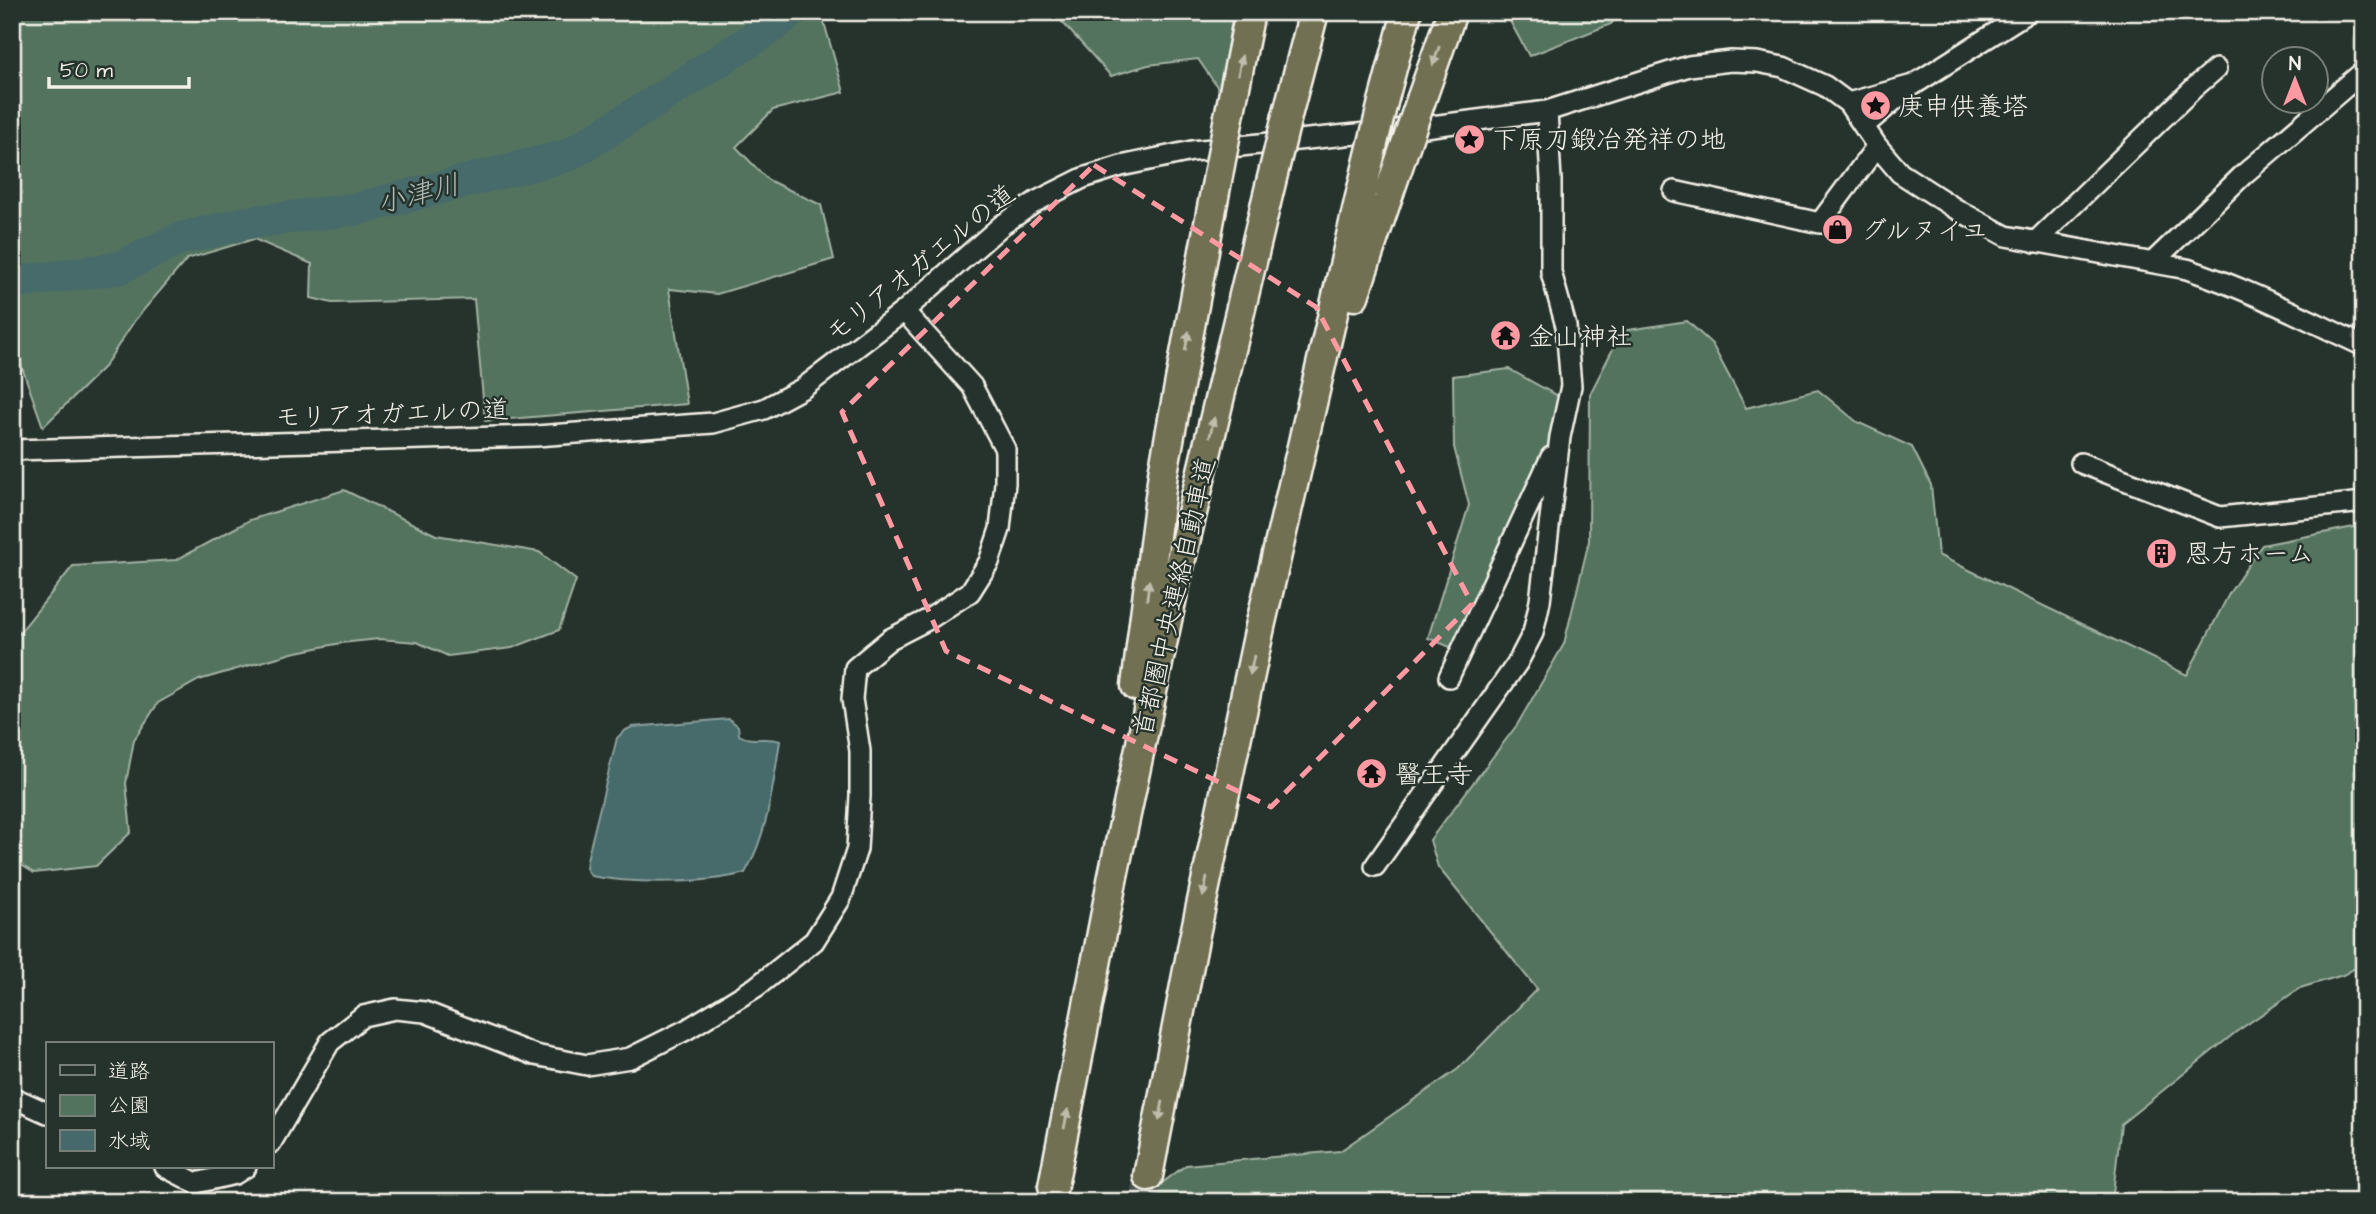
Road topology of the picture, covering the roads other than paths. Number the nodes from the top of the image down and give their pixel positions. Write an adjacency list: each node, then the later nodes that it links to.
1 (1250, 12): 25 (highway, one-way to 1, bridge)
2 (1314, 12): 25 (highway, 首都圏中央連絡自動車道, one-way to 2, bridge)
3 (1407, 12): 14 (highway, bridge)
4 (1452, 12): 14 (highway, one-way to 14, bridge)
5 (2028, 12): 8 (street)
6 (2216, 69): 15 (street)
7 (2364, 71): 16 (street)
8 (1913, 85): 9 (street); 11 (street)
9 (1848, 103): 10 (street, モリアオガエルの道); 11 (street, モリアオガエルの道)
10 (1547, 111): 17 (street, モリアオガエルの道); 19 (street)
11 (1864, 127): 12 (street, モリアオガエルの道)
12 (1877, 146): 13 (street); 15 (street, モリアオガエルの道)
13 (1674, 191)
14 (1375, 193): 31 (highway, one-way to 31)
15 (2035, 242): 16 (street, モリアオガエルの道)
16 (2153, 262): 18 (street, モリアオガエルの道)
17 (904, 311): 20 (street, モリアオガエルの道); 28 (street)
18 (2364, 346)
19 (1560, 438): 23 (street); 24 (street)
20 (12, 450)
21 (2081, 463): 22 (street)
22 (2364, 502)
23 (1449, 677)
24 (1375, 866)
25 (1113, 876): 32 (highway, 首都圏中央連絡自動車道, one-way to 25)
26 (12, 1097): 27 (street)
27 (46, 1113)
28 (273, 1140)
29 (167, 1168): 30 (street)
30 (244, 1168)
31 (1148, 1176)
32 (1053, 1186)

